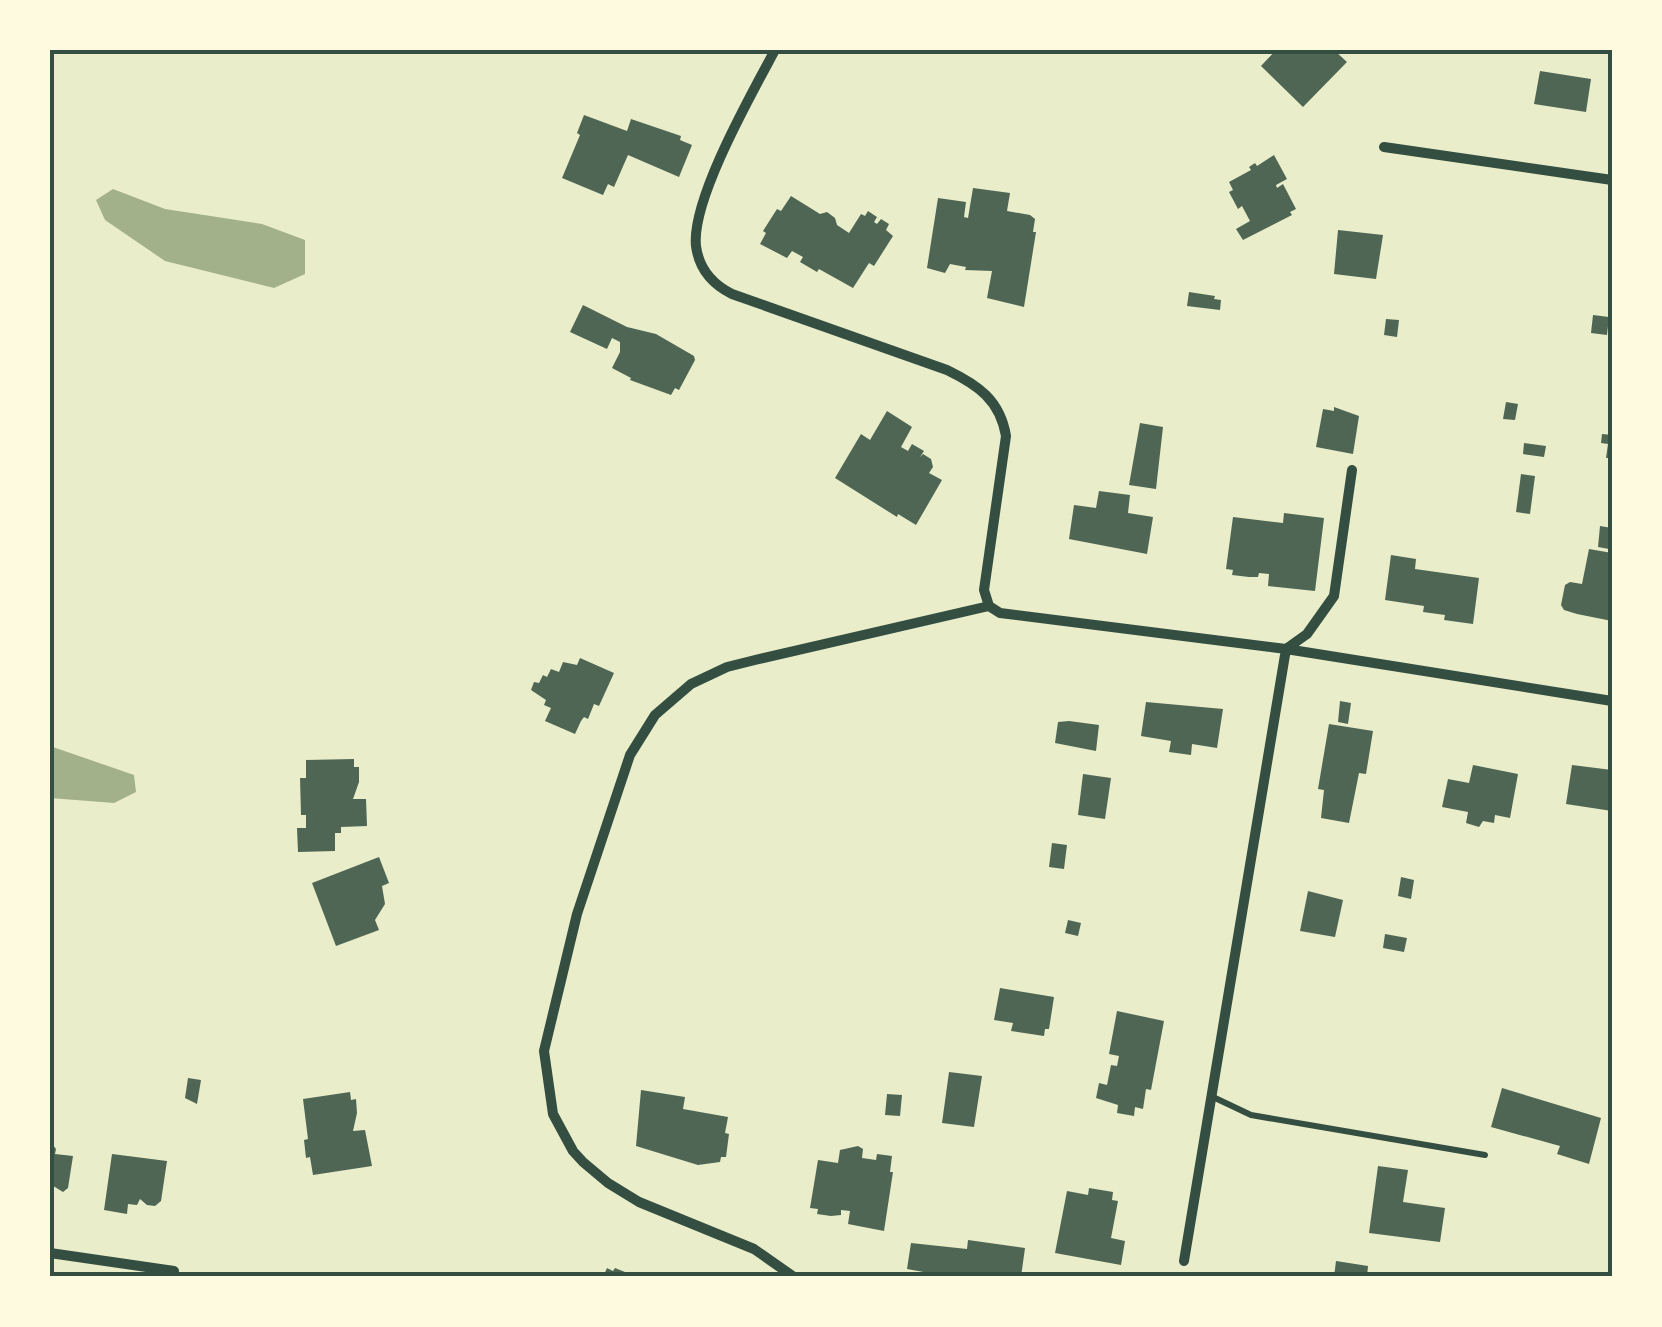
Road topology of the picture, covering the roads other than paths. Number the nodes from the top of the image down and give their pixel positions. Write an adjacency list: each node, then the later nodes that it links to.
1 (775, 50): 5 (street)
2 (1384, 147): 3 (street)
3 (1612, 180)
4 (1352, 470): 6 (street)
5 (989, 606): 6 (street); 13 (street)
6 (1286, 649): 7 (street); 8 (street)
7 (1612, 701)
8 (1212, 1096): 9 (lane); 11 (street)
9 (1484, 1155)
10 (50, 1253): 12 (street)
11 (1184, 1260)
12 (174, 1271)
13 (794, 1277)

